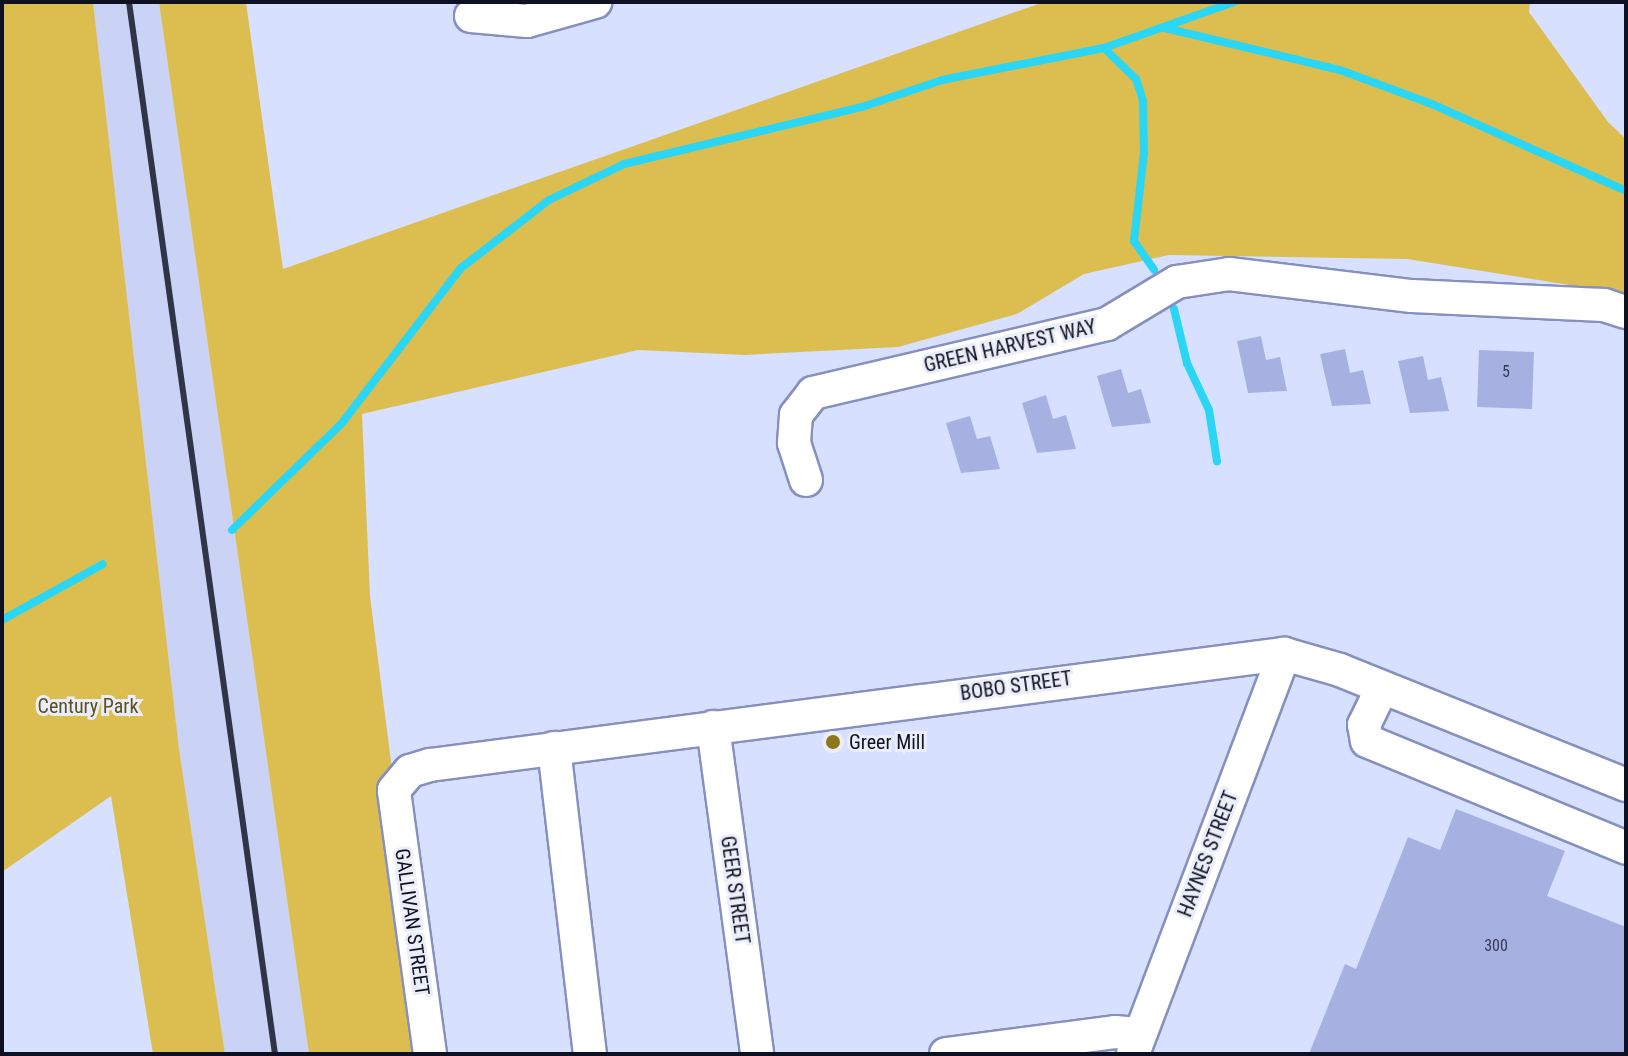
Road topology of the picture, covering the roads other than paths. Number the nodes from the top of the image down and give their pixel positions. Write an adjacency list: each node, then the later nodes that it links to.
1 (595, 2): 2 (street)
2 (471, 16)
3 (1626, 312): 4 (street, GREEN HARVEST WAY)
4 (806, 480)
5 (1284, 654): 6 (street, BOBO STREET); 7 (street, BOBO STREET); 12 (street, HAYNES STREET)
6 (1382, 688): 9 (street, BOBO STREET); 11 (street)
7 (713, 727): 8 (street, BOBO STREET); 15 (street, GEER STREET)
8 (554, 748): 10 (street, BOBO STREET); 14 (street)
9 (1624, 777)
10 (394, 790): 13 (street, GALLIVAN STREET)
11 (1626, 848)
12 (1135, 1044): 16 (street)
13 (430, 1054)
14 (590, 1054)
15 (757, 1054)
16 (946, 1054)

